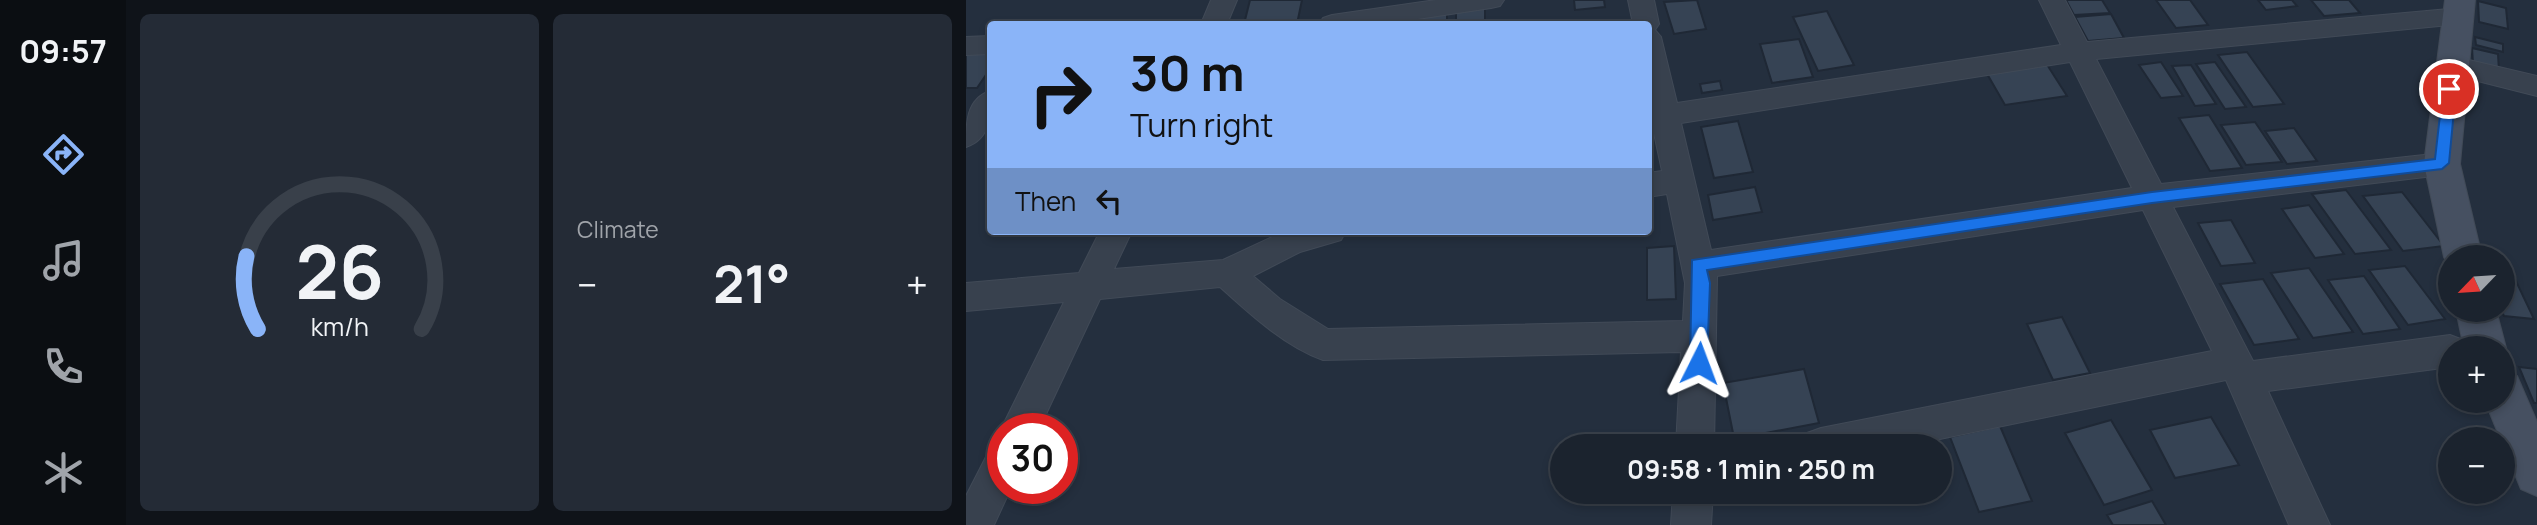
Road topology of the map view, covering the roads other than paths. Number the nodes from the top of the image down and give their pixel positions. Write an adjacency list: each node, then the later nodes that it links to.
1 (1224, 0): 6 (street)
2 (1491, 0): 7 (street)
3 (1641, 0): 8 (street)
4 (2052, 0): 11 (street)
5 (2460, 8): 11 (street); 13 (street)
6 (1215, 21)
7 (1352, 21)
8 (1645, 21)
9 (987, 45): 10 (street)
10 (966, 46)
11 (2078, 52): 15 (street); 18 (street)
12 (1652, 64): 15 (street)
13 (2452, 65): 14 (street); 16 (street)
14 (2537, 86)
15 (1664, 115): 17 (street)
16 (2442, 163): 18 (street); 21 (street)
17 (1664, 183): 22 (street)
18 (2152, 198): 22 (street); 28 (street)
19 (1114, 235): 24 (street)
20 (1316, 235): 23 (street)
21 (2460, 245)
22 (1698, 265): 26 (street)
23 (1227, 274): 24 (street); 26 (street)
24 (1089, 288): 25 (street); 29 (street)
25 (966, 297)
26 (1700, 335): 31 (street)
27 (2438, 345): 28 (street)
28 (2240, 370): 32 (street); 38 (street)
29 (1028, 413)
30 (2512, 413): 33 (street)
31 (1696, 434)
32 (1887, 434)
33 (2537, 474)
34 (987, 497): 36 (street)
35 (1692, 504): 37 (street)
36 (973, 525)
37 (1691, 525)
38 (2310, 525)

